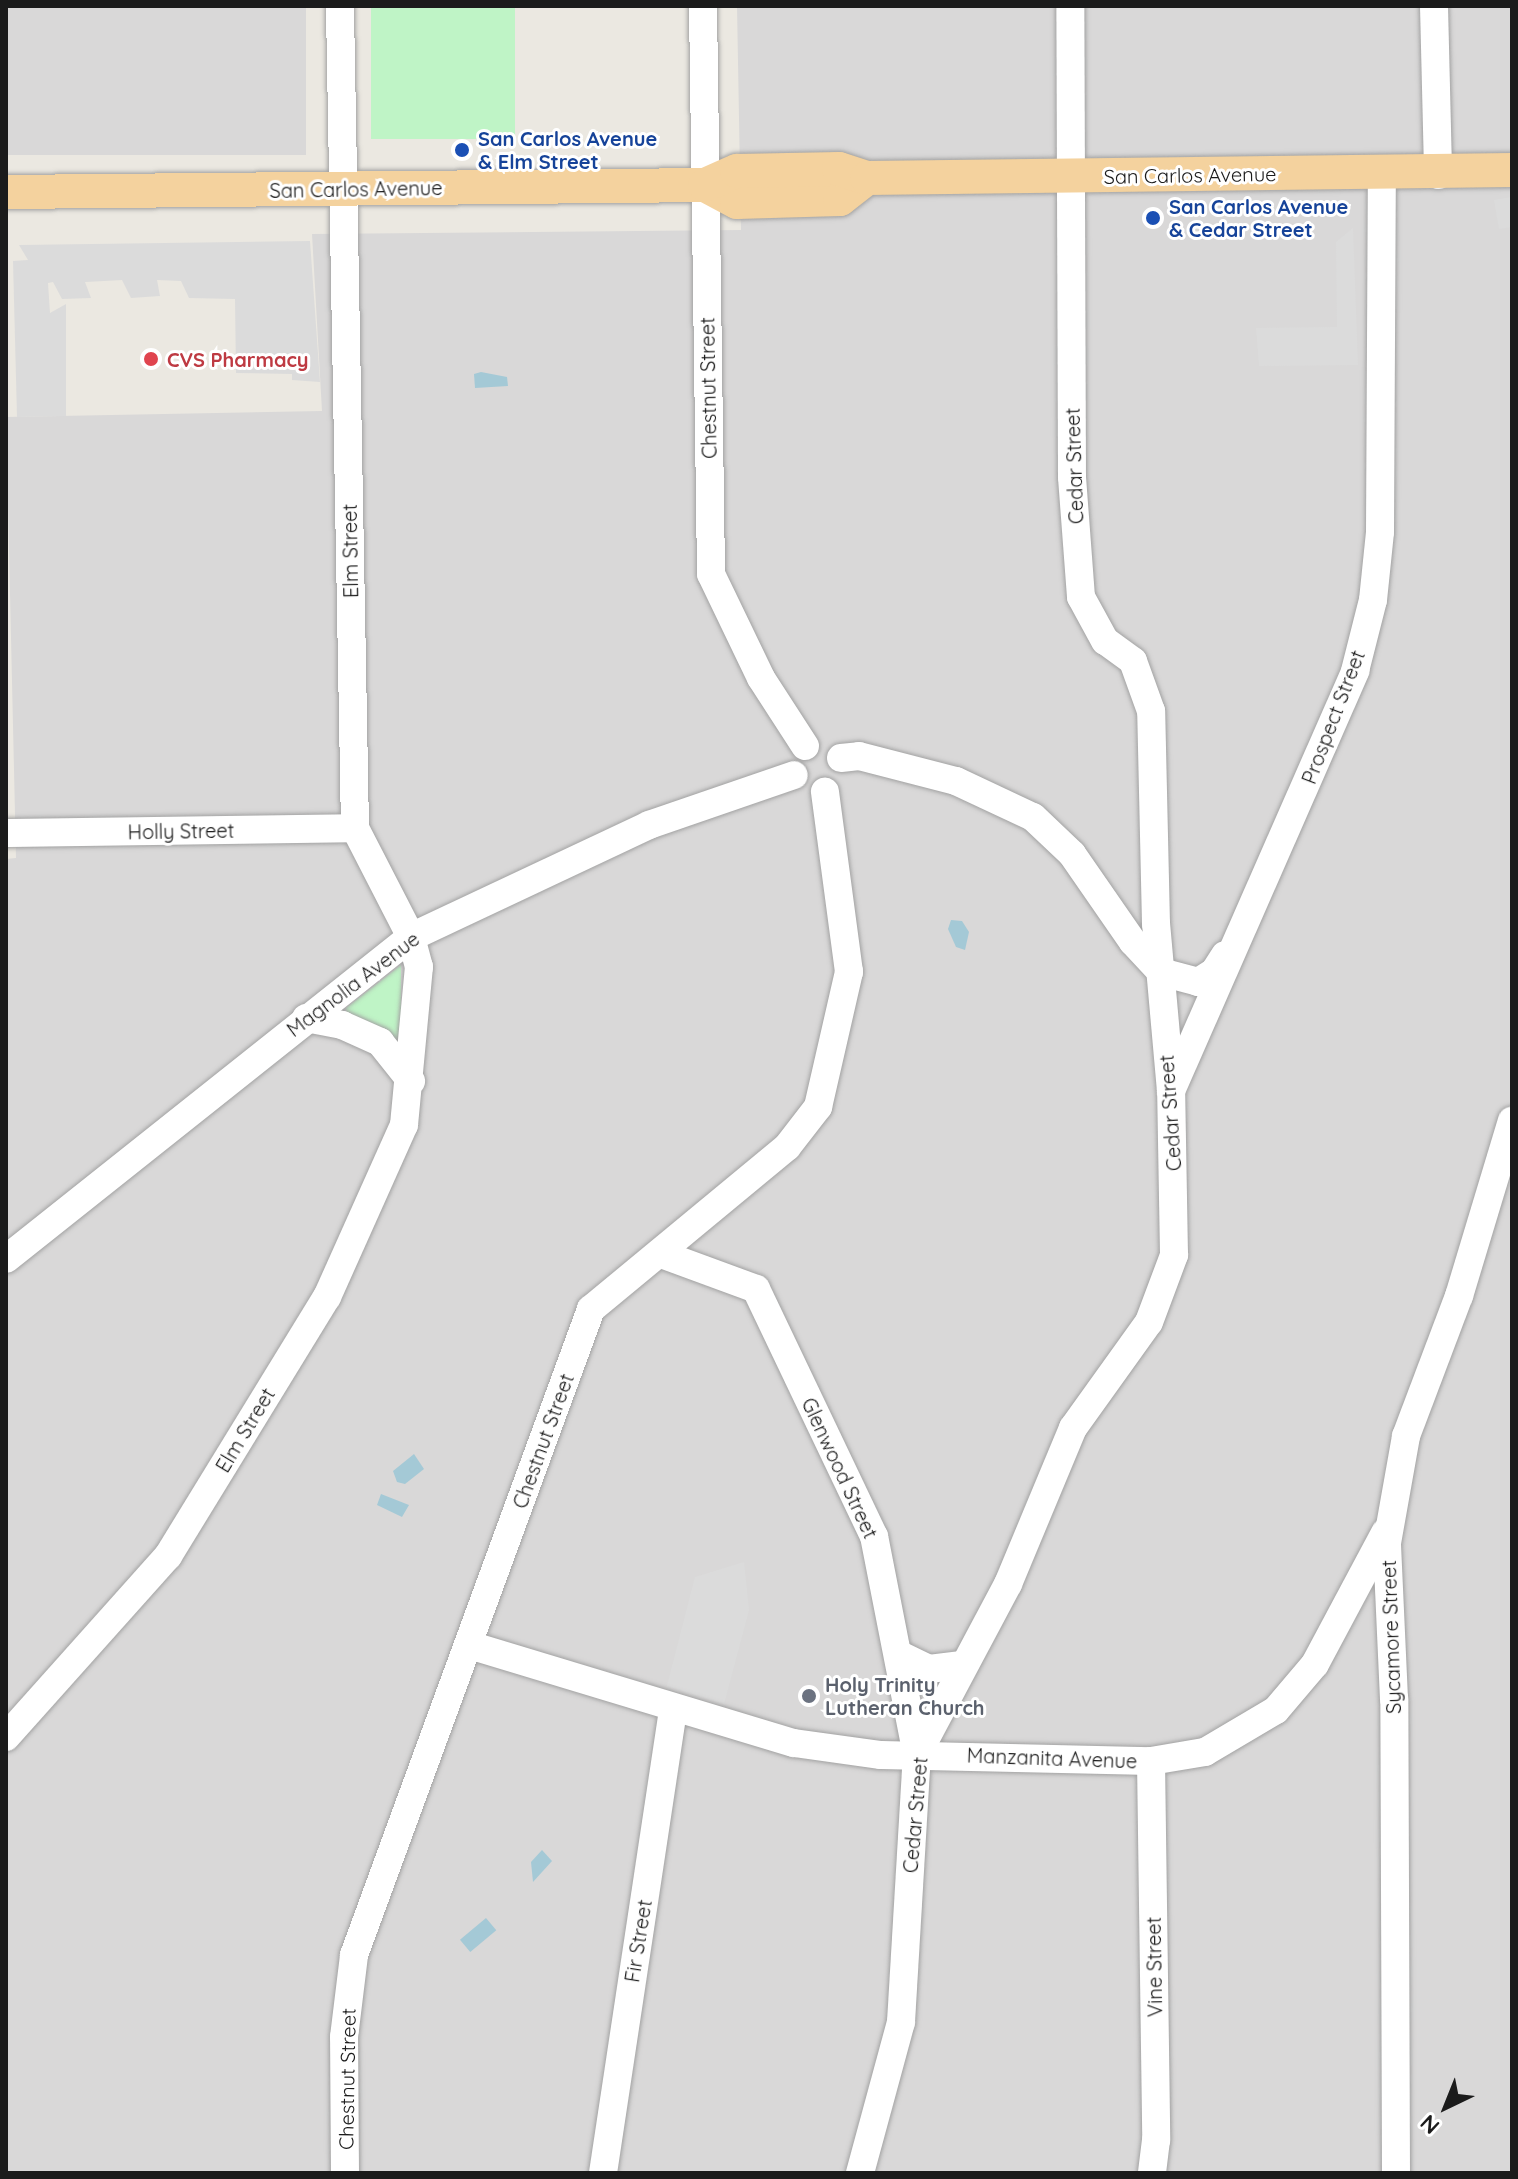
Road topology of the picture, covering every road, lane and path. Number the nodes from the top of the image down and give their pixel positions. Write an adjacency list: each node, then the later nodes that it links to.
1 (340, 6): 10 (street, Elm Street)
2 (703, 6): 9 (street, Chestnut Street)
3 (1070, 6): 8 (street, Cedar Street)
4 (1434, 6): 7 (street)
5 (1512, 170): 7 (main road, San Carlos Avenue)
6 (1382, 173): 7 (main road, San Carlos Avenue); 8 (main road, San Carlos Avenue); 18 (street, Prospect Street)
7 (1438, 175)
8 (1071, 176): 9 (main road, San Carlos Avenue); 20 (street, Cedar Street)
9 (705, 185): 10 (main road, San Carlos Avenue); 12 (street, Chestnut Street)
10 (344, 190): 11 (main road, San Carlos Avenue); 16 (street, Elm Street)
11 (6, 192)
12 (805, 746): 13 (street); 14 (street)
13 (841, 758): 15 (street); 20 (street)
14 (794, 775): 15 (street); 19 (street, Magnolia Avenue)
15 (825, 792): 25 (street, Chestnut Street)
16 (355, 828): 17 (street, Holly Street); 19 (street, Elm Street)
17 (6, 833)
18 (1245, 924): 20 (street); 23 (street, Prospect Street)
19 (411, 937): 21 (street, Magnolia Avenue); 22 (street, Elm Street)
20 (1161, 972): 23 (street, Cedar Street)
21 (306, 1018): 22 (street); 26 (street, Magnolia Avenue)
22 (411, 1081): 32 (street, Elm Street)
23 (1171, 1091): 30 (street, Cedar Street)
24 (1512, 1121): 27 (street, Sycamore Street)
25 (661, 1254): 28 (street, Chestnut Street); 29 (street, Glenwood Street)
26 (6, 1259)
27 (1389, 1525): 34 (street, Manzanita Avenue); 39 (street, Sycamore Street)
28 (469, 1645): 31 (street, Manzanita Avenue); 35 (street, Chestnut Street)
29 (898, 1654): 30 (street); 33 (street, Glenwood Street)
30 (964, 1665): 33 (street, Cedar Street)
31 (673, 1709): 33 (street, Manzanita Avenue); 36 (street, Fir Street)
32 (6, 1737)
33 (917, 1755): 34 (street, Manzanita Avenue); 37 (street, Cedar Street)
34 (1151, 1761): 38 (street, Vine Street)
35 (345, 2173)
36 (603, 2173)
37 (860, 2173)
38 (1152, 2173)
39 (1396, 2173)

